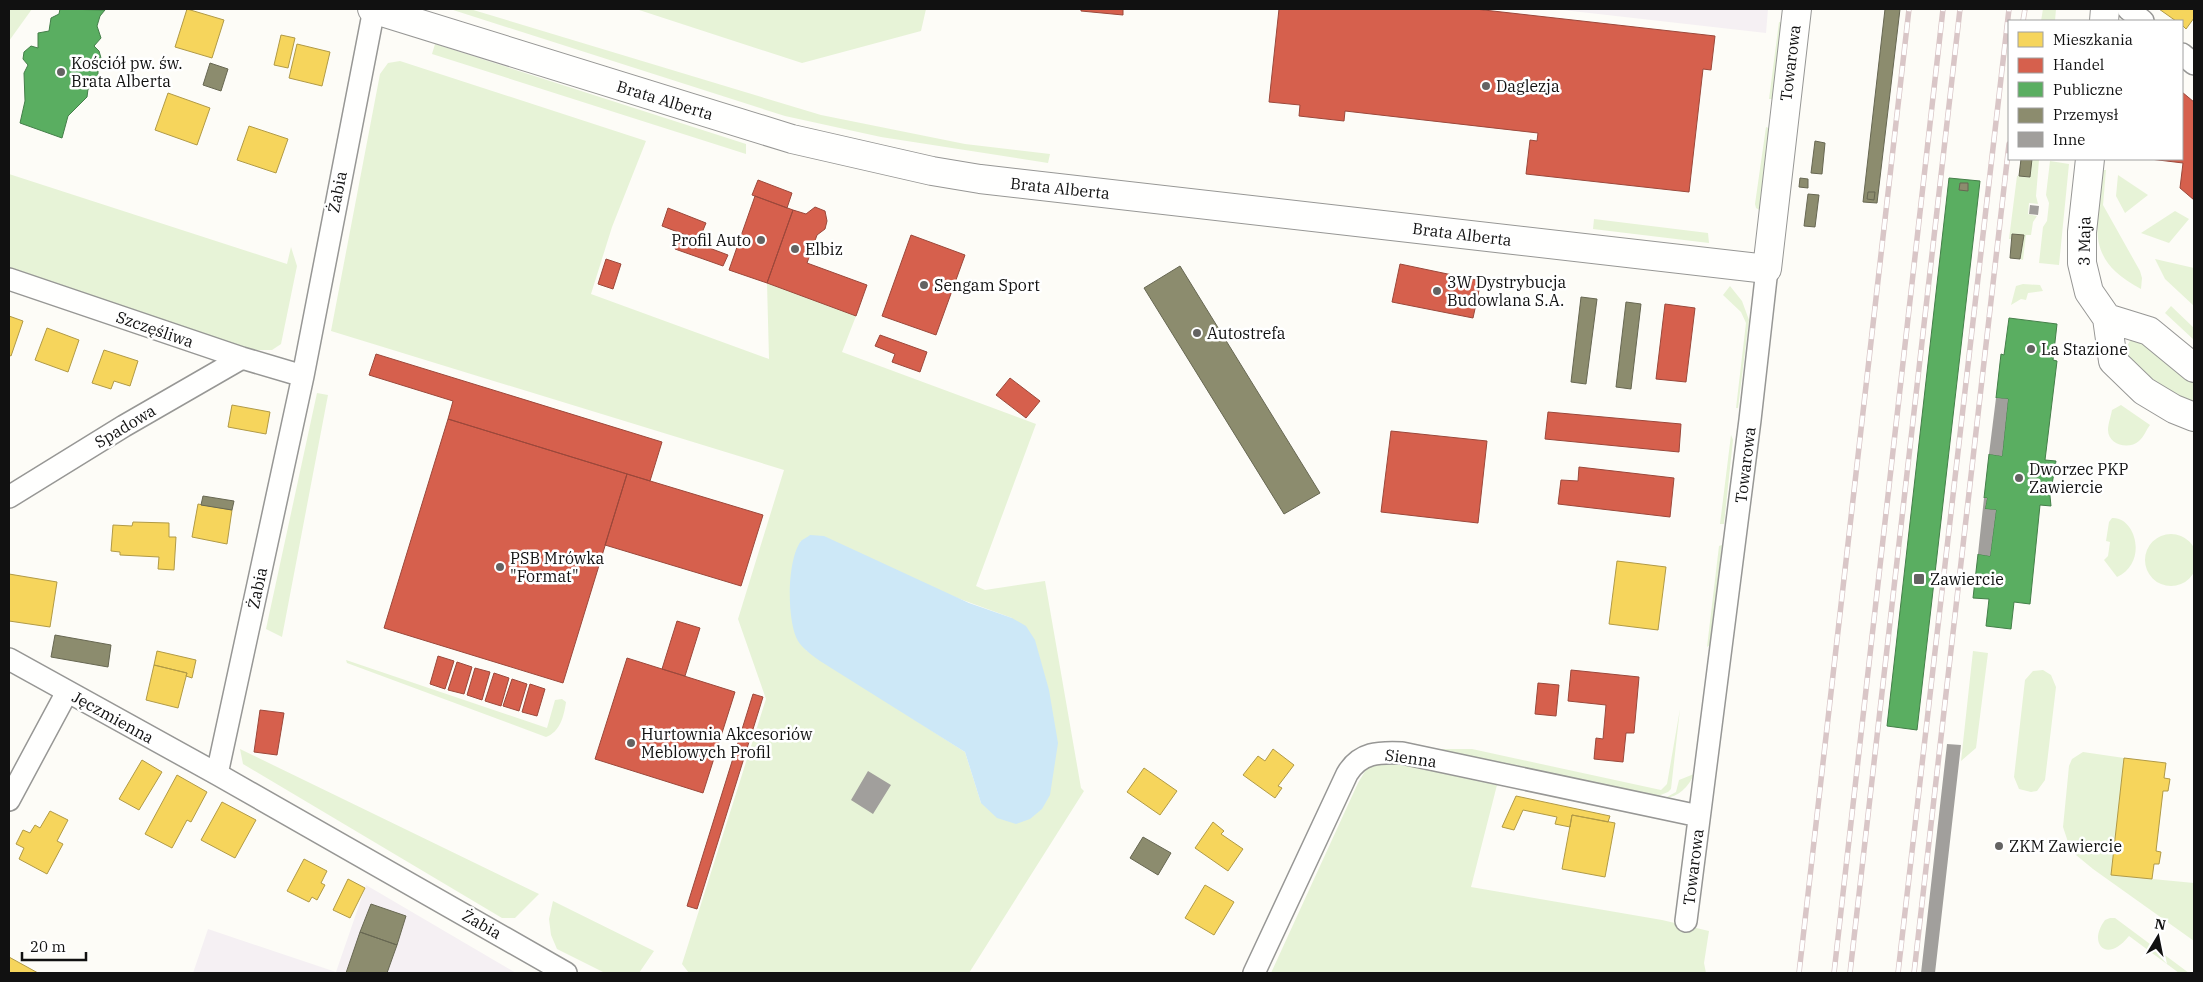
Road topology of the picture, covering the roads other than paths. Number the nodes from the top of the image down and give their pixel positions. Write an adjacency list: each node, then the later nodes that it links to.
1 (374, 9): 8 (street, Brata Alberta); 13 (street, Żabia)
2 (1797, 9): 8 (street, Towarowa)
3 (2128, 9): 4 (street)
4 (2142, 20)
5 (2183, 55): 6 (street)
6 (2194, 64)
7 (2090, 160): 10 (street, 3 Maja)
8 (1767, 269): 20 (street, Towarowa)
9 (9, 280): 11 (street, Szczęśliwa)
10 (2106, 318): 12 (street); 14 (street, 3 Maja)
11 (242, 358): 13 (street, Szczęśliwa); 15 (street, Spadowa)
12 (2194, 368)
13 (302, 376): 18 (street, Żabia)
14 (2194, 417)
15 (9, 497)
16 (9, 659): 17 (street, Jęczmienna)
17 (67, 692): 18 (street, Jęczmienna); 19 (street)
18 (217, 774): 22 (street, Żabia)
19 (9, 800)
20 (1699, 816): 21 (street, Towarowa); 23 (street, Sienna)
21 (1686, 921)
22 (566, 973)
23 (1254, 973)

